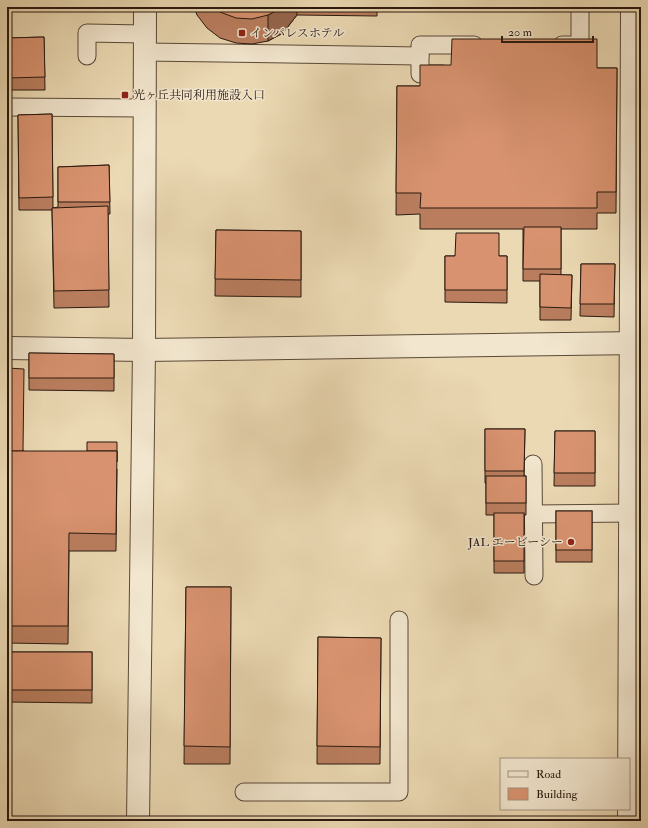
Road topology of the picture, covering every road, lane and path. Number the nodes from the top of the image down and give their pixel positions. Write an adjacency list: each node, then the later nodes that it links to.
1 (145, 7): 4 (street)
2 (580, 7): 6 (lane)
3 (632, 7): 7 (street)
4 (145, 43): 8 (lane); 9 (lane); 12 (street)
5 (492, 45): 9 (lane)
6 (548, 45)
7 (637, 53): 13 (street)
8 (86, 56)
9 (420, 56): 10 (lane)
10 (459, 74)
11 (7, 107): 12 (lane)
12 (144, 108): 15 (street)
13 (636, 343): 15 (street); 17 (street)
14 (7, 348): 15 (street)
15 (144, 350): 25 (street)
16 (533, 464): 18 (lane)
17 (631, 513): 18 (lane); 21 (street)
18 (534, 514): 19 (lane)
19 (534, 576)
20 (399, 620): 22 (lane)
21 (635, 691): 23 (street)
22 (244, 792)
23 (630, 799)
24 (630, 810): 26 (street)
25 (138, 821)
26 (629, 821)

